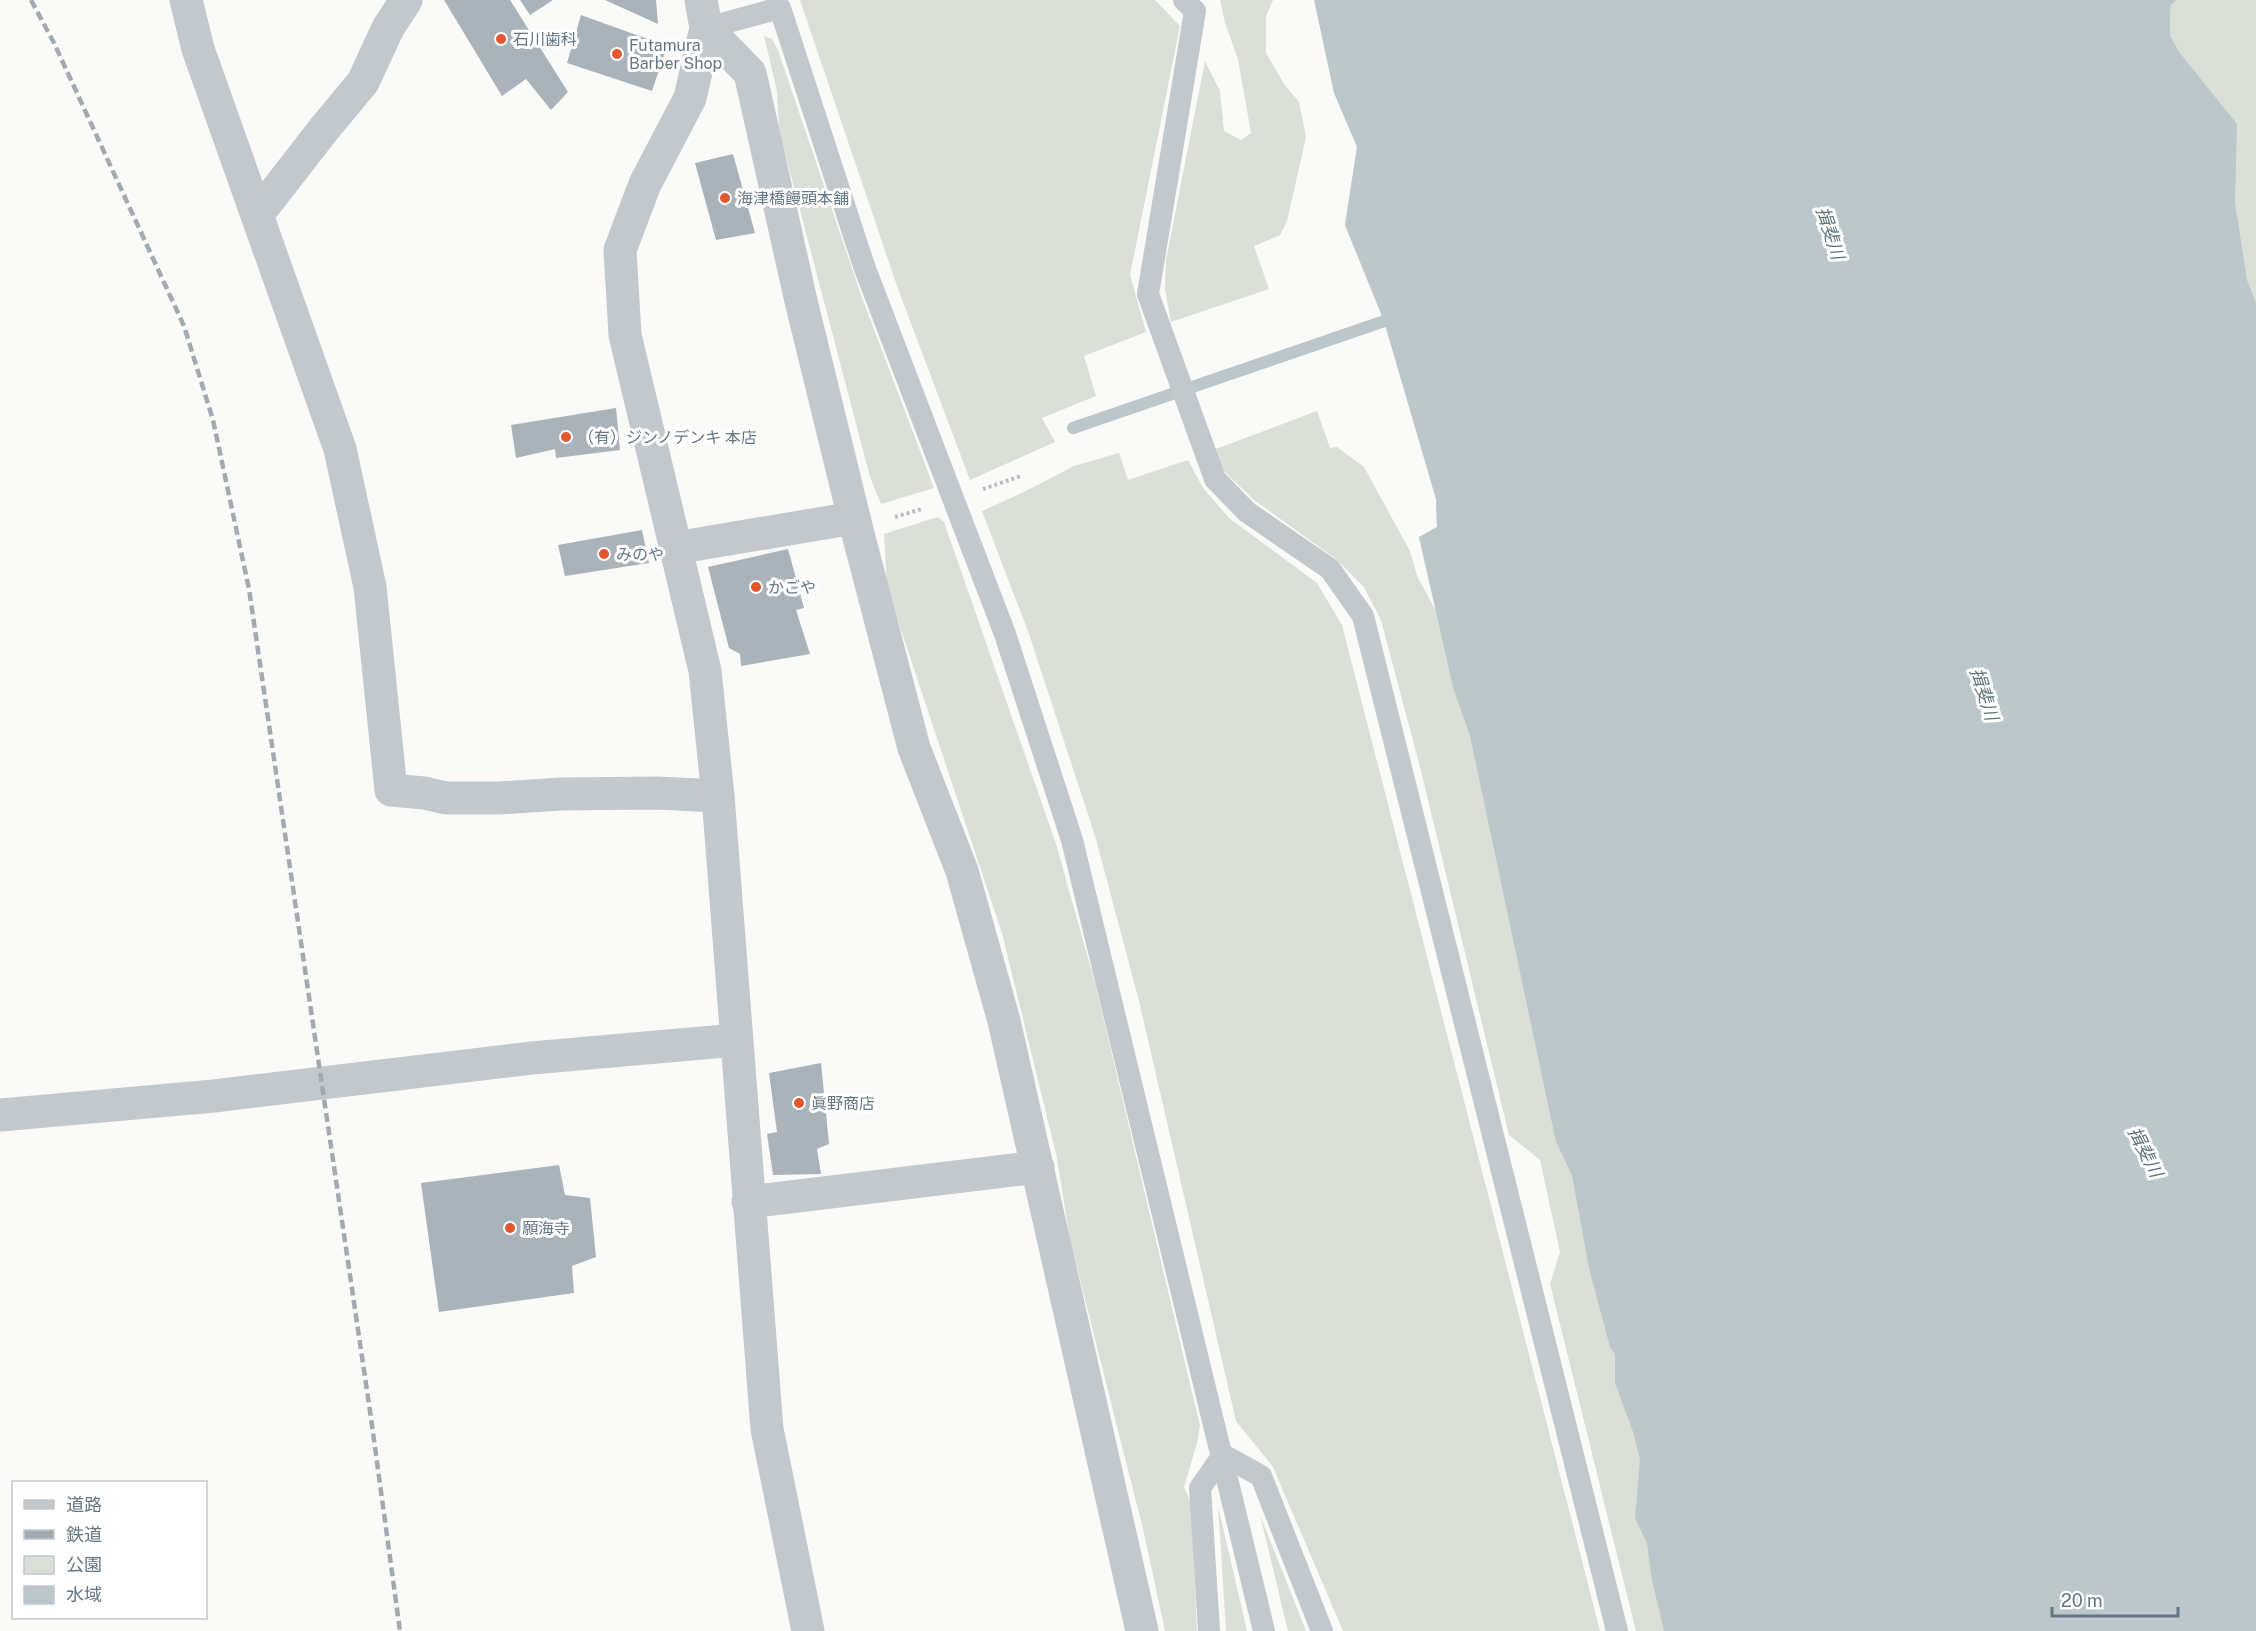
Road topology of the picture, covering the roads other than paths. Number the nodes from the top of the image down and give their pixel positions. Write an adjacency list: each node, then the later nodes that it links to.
1 (186, 0): 5 (street)
2 (406, 0): 5 (street)
3 (1184, 0): 19 (lane)
4 (703, 14): 6 (street); 7 (street); 13 (lane)
5 (258, 214): 8 (street)
6 (854, 518): 7 (street); 11 (street)
7 (675, 548): 8 (street)
8 (718, 796): 9 (street)
9 (736, 1040): 10 (street); 12 (street)
10 (0, 1115)
11 (1038, 1167): 12 (street); 15 (street)
12 (748, 1202): 14 (street)
13 (1223, 1455): 16 (lane); 17 (lane); 18 (lane)
14 (808, 1631)
15 (1142, 1631)
16 (1209, 1631)
17 (1264, 1631)
18 (1322, 1631)
19 (1617, 1631)

